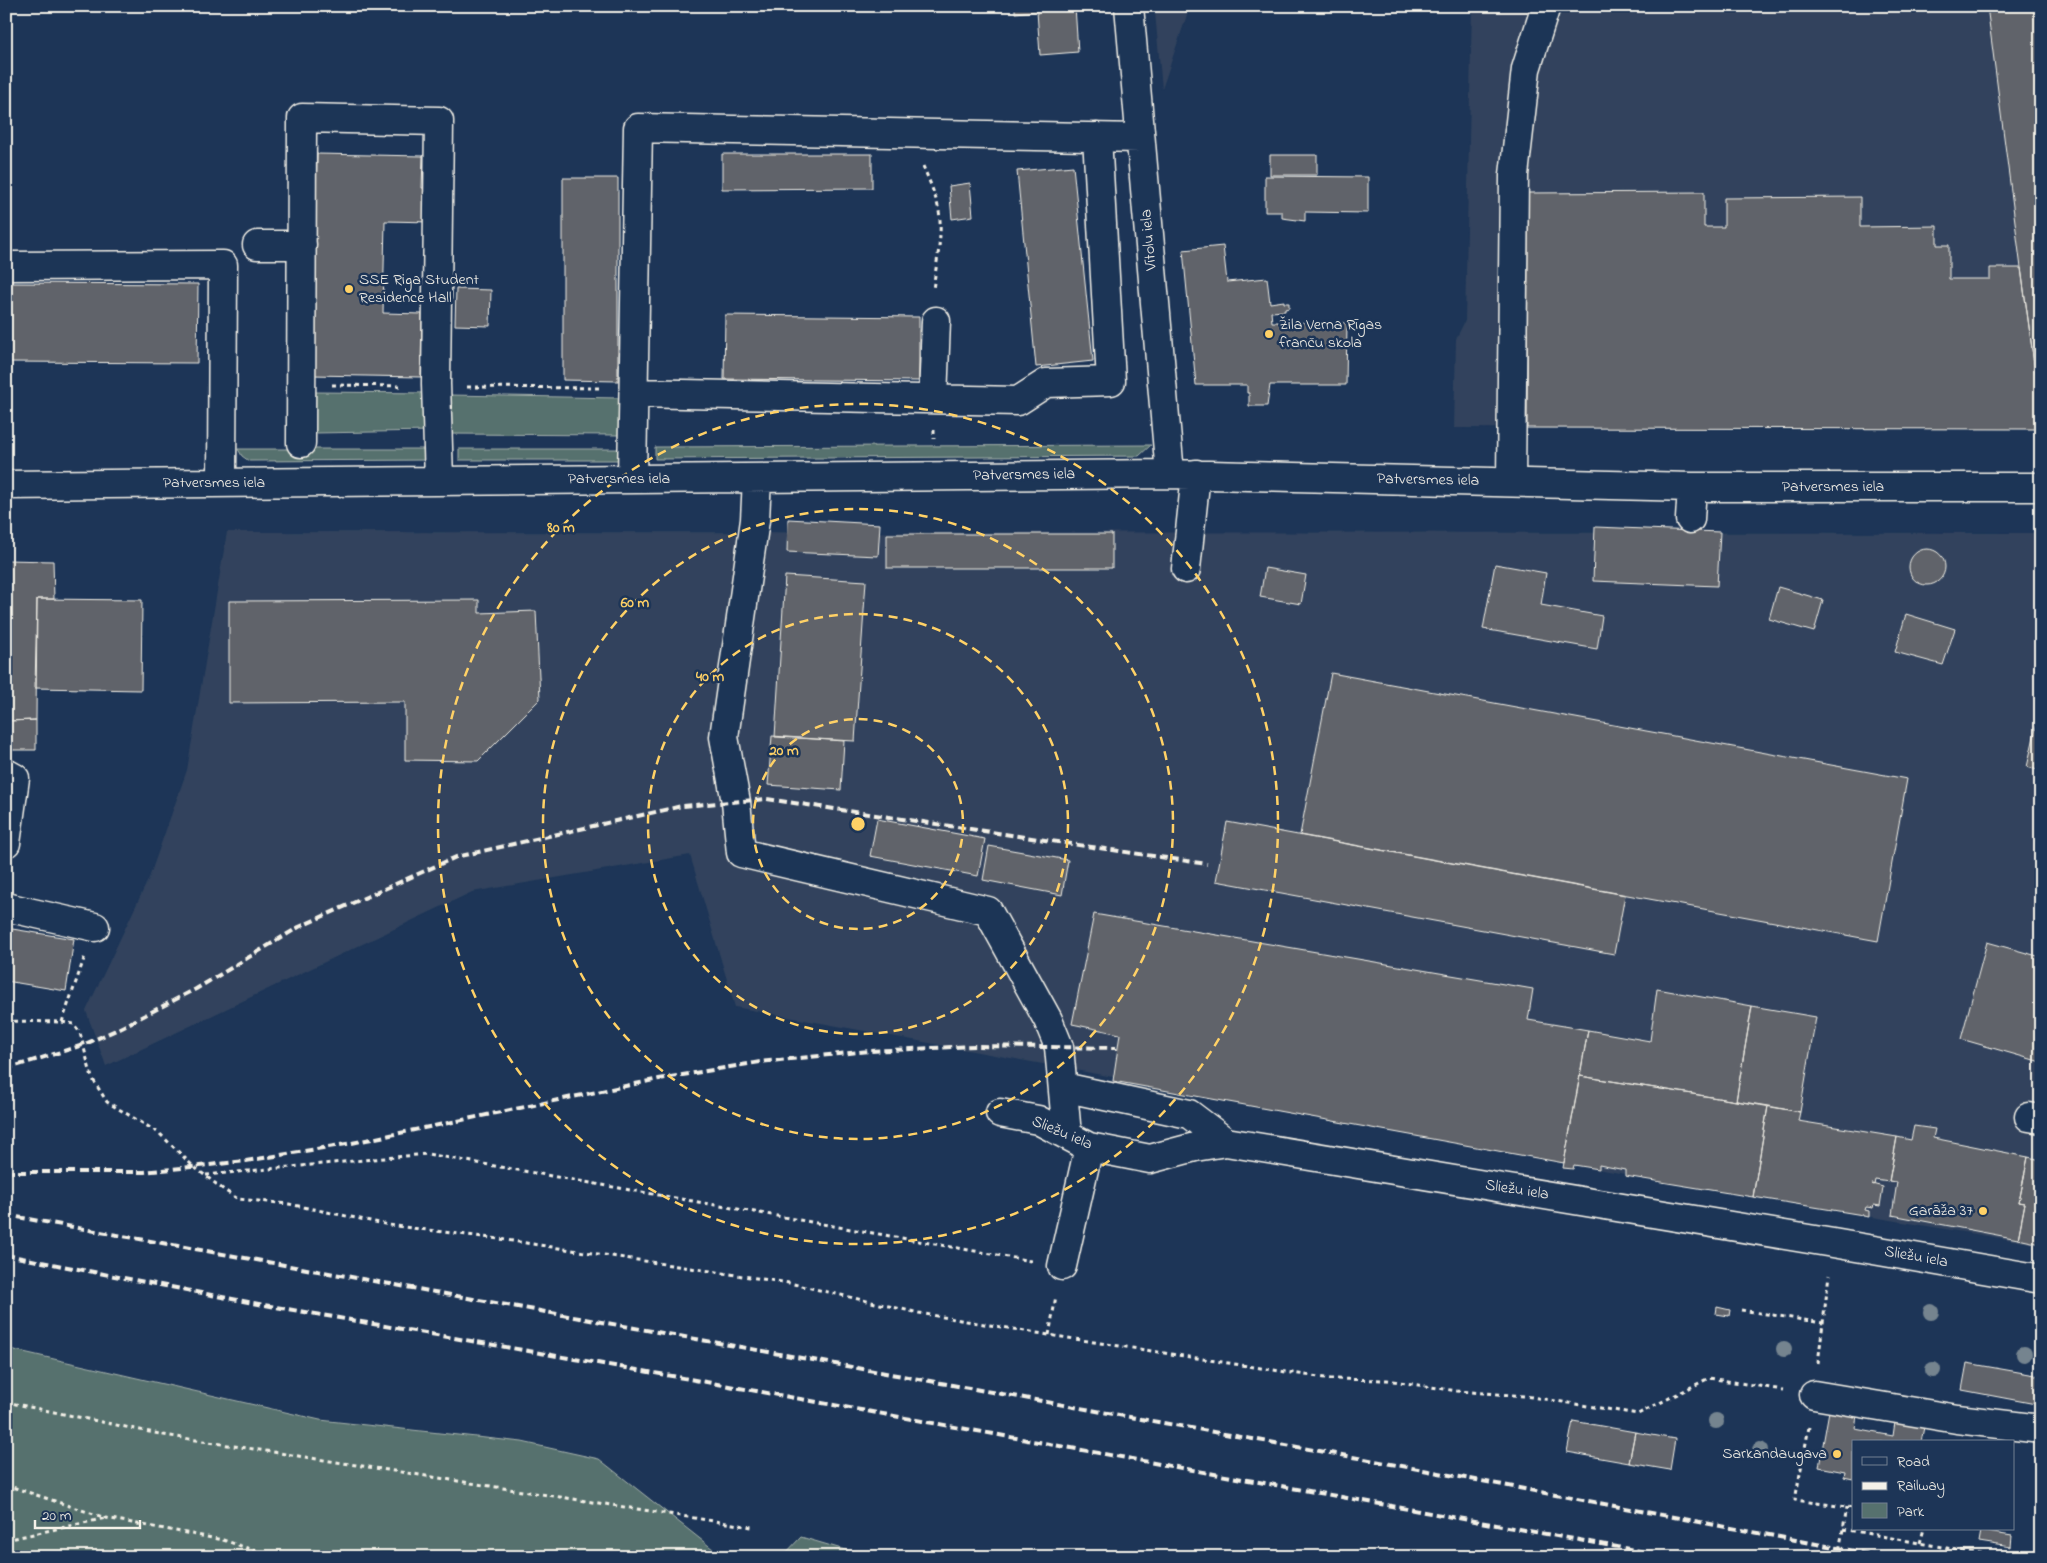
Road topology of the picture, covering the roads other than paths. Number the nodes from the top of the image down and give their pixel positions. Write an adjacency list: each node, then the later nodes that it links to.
1 (1129, 6): 4 (street, Vītolu iela)
2 (1546, 6): 16 (street)
3 (1097, 137): 4 (street); 9 (street); 10 (street)
4 (1140, 138): 12 (street, Vītolu iela)
5 (257, 245): 6 (street)
6 (302, 245): 11 (street); 15 (street)
7 (6, 266): 17 (street)
8 (936, 321): 10 (street)
9 (634, 393): 10 (street); 13 (street)
10 (933, 399)
11 (301, 442)
12 (1183, 474): 14 (street, Patversmes iela); 16 (street, Patversmes iela); 22 (street, Vītolu iela)
13 (632, 478): 14 (street, Patversmes iela); 15 (street, Patversmes iela)
14 (757, 478): 27 (street)
15 (439, 480): 17 (street, Patversmes iela)
16 (1511, 482): 19 (street, Patversmes iela)
17 (222, 483): 18 (street, Patversmes iela)
18 (6, 485)
19 (1692, 486): 20 (street, Patversmes iela); 21 (street)
20 (2041, 487)
21 (1690, 519)
22 (1186, 569)
23 (6, 773): 24 (street)
24 (6, 843)
25 (6, 906): 26 (street)
26 (95, 927)
27 (1063, 1087): 29 (street); 30 (street)
28 (1000, 1113): 29 (street, Sliežu iela)
29 (1078, 1141): 30 (street, Sliežu iela); 31 (street)
30 (1226, 1142): 32 (street, Sliežu iela)
31 (1062, 1266)
32 (2041, 1279)
33 (1814, 1395): 34 (street)
34 (2041, 1429)

